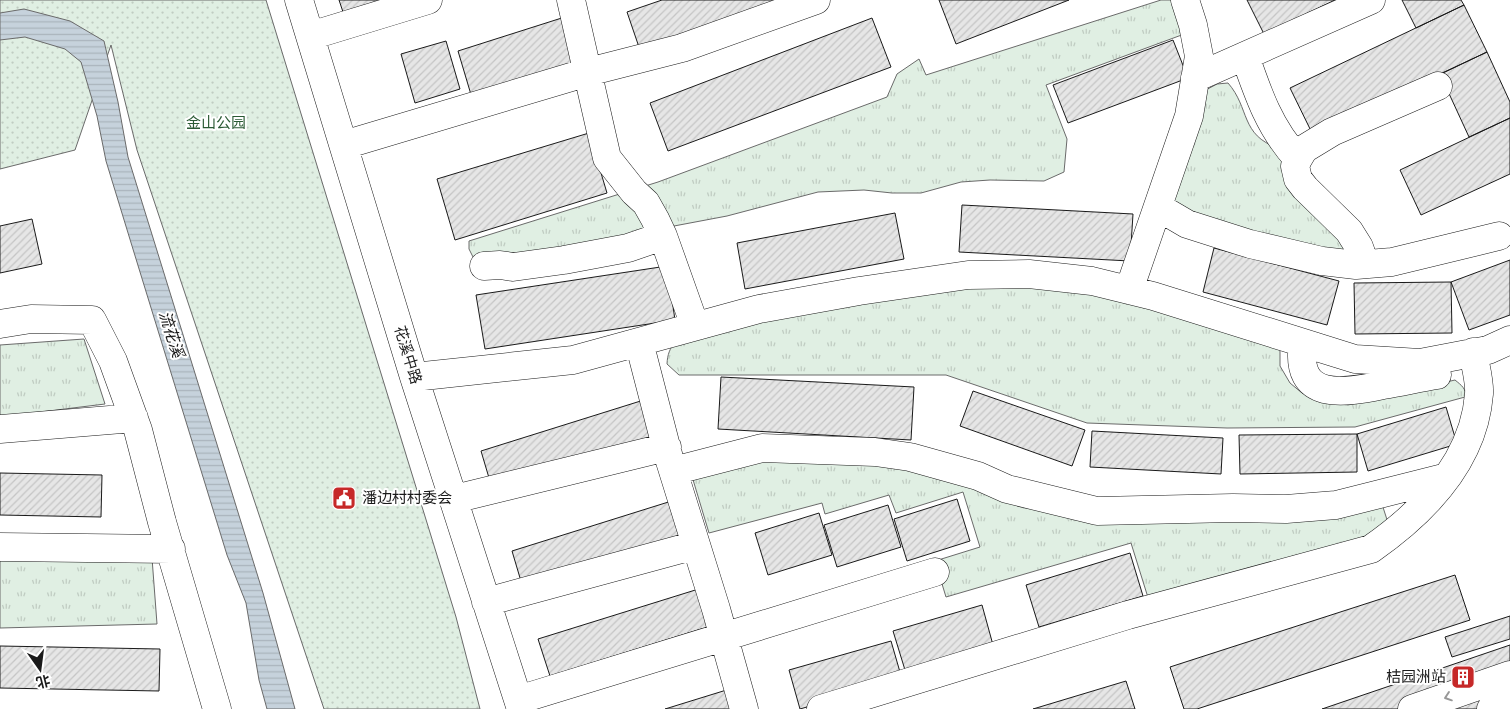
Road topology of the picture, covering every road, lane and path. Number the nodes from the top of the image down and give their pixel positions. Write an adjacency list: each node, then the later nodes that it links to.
1 (299, 0): 7 (street, 花溪中路)
2 (428, 0): 7 (street)
3 (571, 0): 9 (street)
4 (816, 0): 9 (street)
5 (1185, 0): 10 (street)
6 (1372, 0): 8 (street)
7 (310, 36): 12 (street, 花溪中路)
8 (1245, 56): 10 (street); 13 (street)
9 (588, 72): 12 (street); 15 (street)
10 (1195, 78): 14 (street)
11 (1438, 86): 13 (street)
12 (344, 145): 27 (street, 花溪中路)
13 (1298, 159): 17 (street)
14 (1158, 207): 17 (street); 19 (street)
15 (663, 236): 18 (street); 21 (street)
16 (1499, 236): 17 (street)
17 (1366, 264)
18 (484, 266)
19 (1129, 290): 21 (street); 24 (street)
20 (0, 324): 28 (street)
21 (695, 326): 23 (street)
22 (1510, 340): 25 (street)
23 (639, 342): 27 (street); 30 (street)
24 (1303, 343): 25 (street); 26 (street)
25 (1473, 352): 31 (street)
26 (1436, 374)
27 (414, 377): 32 (street, 花溪中路)
28 (134, 418): 29 (street); 35 (street)
29 (0, 428)
30 (670, 459): 31 (street); 32 (street); 33 (street)
31 (1447, 477): 44 (street)
32 (454, 499): 37 (street, 花溪中路)
33 (696, 545): 37 (street); 38 (street)
34 (0, 547): 35 (street)
35 (171, 549): 42 (street)
36 (935, 572): 38 (street)
37 (486, 602): 41 (street, 花溪中路)
38 (724, 637): 41 (street); 43 (street)
39 (1510, 674): 45 (street, one-way to 45)
40 (1510, 702): 46 (street)
41 (519, 704)
42 (217, 709)
43 (744, 709)
44 (821, 709)
45 (1412, 709)
46 (1491, 709)

